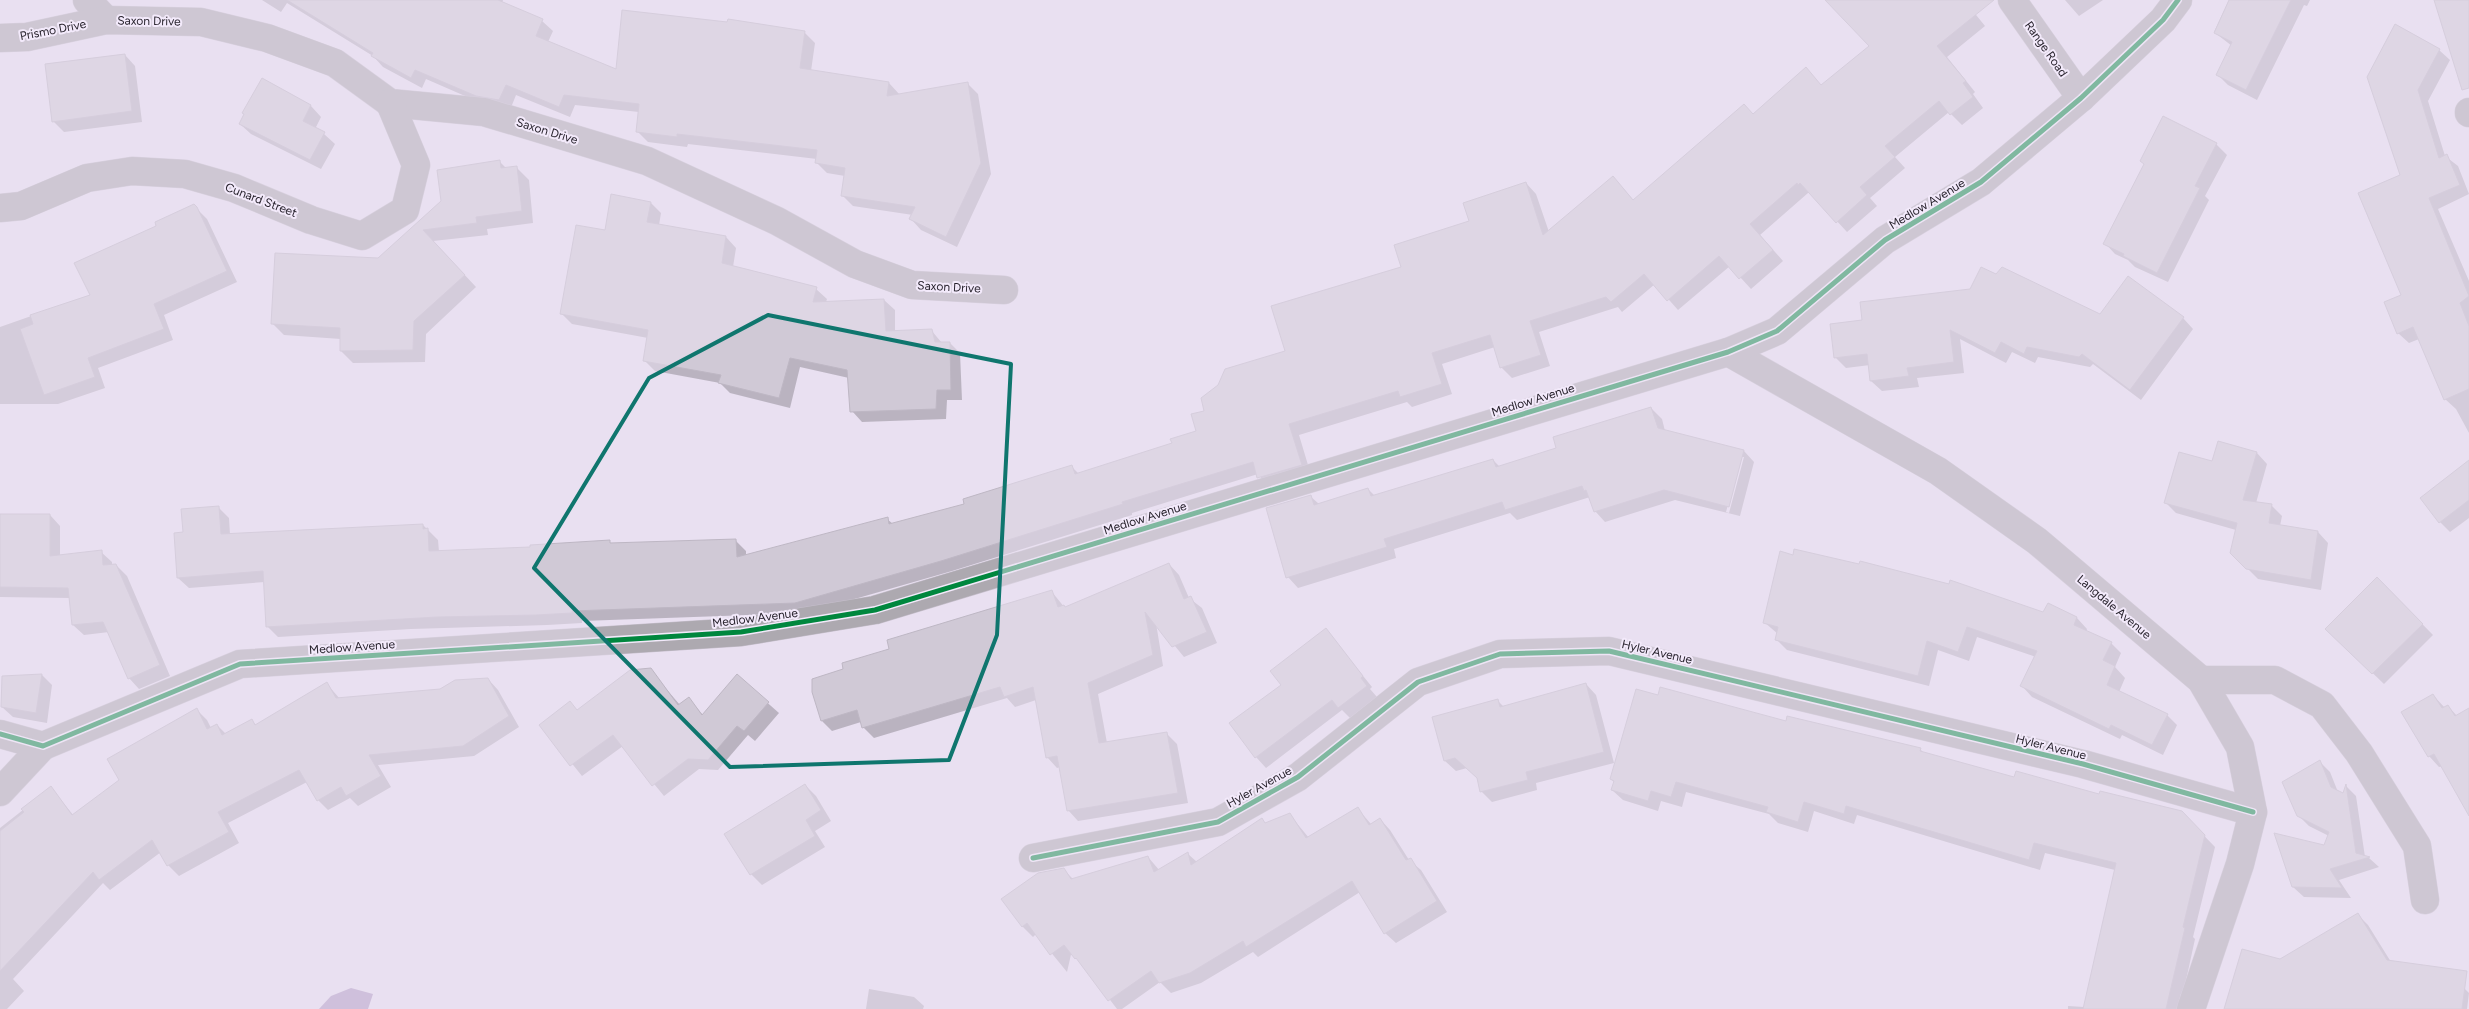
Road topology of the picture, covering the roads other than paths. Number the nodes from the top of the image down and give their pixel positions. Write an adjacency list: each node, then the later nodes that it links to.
1 (87, 0): 4 (street, Saxon Drive)
2 (2012, 0): 6 (street, Range Road)
3 (2178, 0): 6 (street, Medlow Avenue)
4 (106, 20): 5 (street, Prismo Drive); 7 (street, Saxon Drive)
5 (0, 38)
6 (2081, 98): 10 (street, Medlow Avenue)
7 (390, 103): 8 (street, Cunard Street); 9 (street, Saxon Drive)
8 (0, 208)
9 (1004, 290)
10 (1728, 352): 11 (street, Langdale Avenue); 13 (street, Medlow Avenue)
11 (2200, 680): 15 (street, Langdale Avenue); 17 (street)
12 (0, 734): 13 (street)
13 (43, 746): 14 (street)
14 (0, 792)
15 (2253, 812): 16 (street, Hyler Avenue); 18 (street, Langdale Avenue)
16 (1033, 858)
17 (2425, 900)
18 (2191, 1009)

